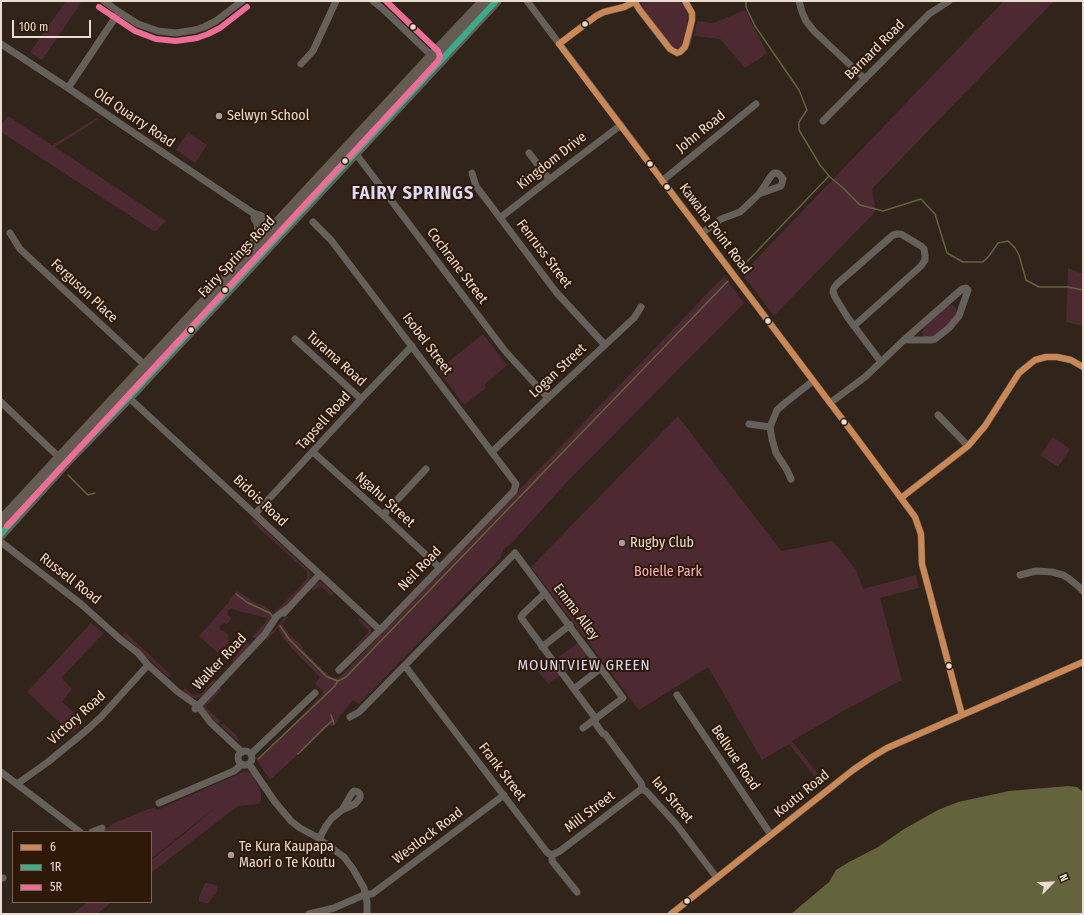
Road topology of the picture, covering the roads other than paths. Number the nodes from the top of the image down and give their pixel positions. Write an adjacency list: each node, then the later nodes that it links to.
1 (104, 1): 13 (street)
2 (242, 1): 13 (street)
3 (336, 1): 18 (street)
4 (374, 1): 17 (street)
5 (484, 1): 17 (highway, Fairy Springs Road)
6 (496, 1): 17 (highway, Fairy Springs Road)
7 (520, 1): 14 (street, Kawaha Point Road)
8 (527, 1): 14 (street, Kawaha Point Road)
9 (685, 1): 12 (street)
10 (799, 1): 19 (street)
11 (949, 1): 19 (street, Barnard Road)
12 (636, 2): 16 (street)
13 (119, 12): 20 (street)
14 (539, 17): 16 (street, Kawaha Point Road)
15 (1, 44): 20 (street, Old Quarry Road)
16 (559, 44): 23 (street, Kawaha Point Road)
17 (435, 59): 24 (highway, Fairy Springs Road)
18 (301, 64)
19 (865, 80): 22 (street, Barnard Road)
20 (68, 88): 31 (street, Old Quarry Road)
21 (756, 104): 28 (street, John Road)
22 (823, 121)
23 (620, 125): 27 (street, Kingdom Drive); 28 (street, Kawaha Point Road)
24 (352, 149): 30 (highway, Fairy Springs Road); 34 (highway, Fairy Springs Road); 52 (street, Cochrane Street)
25 (529, 153): 27 (street)
26 (472, 173): 32 (street, Fenruss Street)
27 (549, 179): 32 (street, Kingdom Drive)
28 (662, 181): 36 (street, Kawaha Point Road)
29 (760, 194): 36 (street)
30 (306, 205): 34 (highway); 37 (highway, Fairy Springs Road)
31 (255, 216): 34 (street, Old Quarry Road); 38 (highway)
32 (500, 218): 45 (street, Fenruss Street)
33 (314, 222): 46 (street, Isobel Street)
34 (275, 224): 37 (highway); 38 (highway, Fairy Springs Road)
35 (10, 233): 49 (street, Ferguson Place)
36 (702, 233): 50 (street, Kawaha Point Road)
37 (243, 273): 39 (highway, Fairy Springs Road)
38 (228, 276): 41 (highway, Fairy Springs Road)
39 (224, 293): 41 (highway); 49 (highway, Fairy Springs Road)
40 (640, 307): 45 (street, Logan Street)
41 (197, 310): 49 (highway, Fairy Springs Road)
42 (854, 326): 42 (street); 47 (street)
43 (295, 339): 53 (street, Turama Road)
44 (904, 340): 44 (street); 47 (street)
45 (605, 345): 52 (street, Logan Street)
46 (412, 346): 53 (street, Tapsell Road); 61 (street, Isobel Street)
47 (881, 362): 55 (street)
48 (1083, 367): 59 (street)
49 (148, 369): 51 (highway, Fairy Springs Road)
50 (813, 381): 55 (street, Kawaha Point Road); 58 (street)
51 (125, 394): 62 (highway, Fairy Springs Road); 67 (street, Bidois Road)
52 (548, 398): 61 (street, Logan Street)
53 (361, 399): 60 (street, Tapsell Road)
54 (1, 402): 62 (street)
55 (829, 402): 66 (street, Kawaha Point Road)
56 (938, 415): 59 (street)
57 (749, 424): 58 (street)
58 (770, 427): 64 (street)
59 (968, 446): 66 (street)
60 (313, 452): 67 (street, Tapsell Road); 68 (street, Ngahu Street)
61 (492, 452): 65 (street, Isobel Street)
62 (62, 460): 69 (highway, Fairy Springs Road); 70 (highway, Fairy Springs Road)
63 (426, 469): 68 (street)
64 (791, 479)
65 (516, 484): 72 (street, Neil Road)
66 (901, 498): 89 (street, Kawaha Point Road)
67 (255, 514): 73 (street, Bidois Road)
68 (384, 515): 72 (street, Ngahu Street)
69 (1, 521)
70 (1, 534)
71 (1, 542): 81 (street, Russell Road)
72 (440, 568): 78 (street, Neil Road)
73 (319, 574): 78 (street, Bidois Road); 88 (street, Walker Road)
74 (1020, 575): 75 (street)
75 (1083, 591)
76 (545, 593): 77 (street, Emma Alley); 79 (street, Ian Street); 82 (street, Emma Alley)
77 (570, 625): 79 (street); 83 (street, Emma Alley)
78 (380, 630): 84 (street, Neil Road)
79 (542, 647): 85 (street, Ian Street)
80 (1083, 662): 89 (street)
81 (148, 665): 88 (street, Russell Road); 98 (street, Victory Road)
82 (405, 666): 90 (street); 100 (street, Frank Street)
83 (601, 668): 85 (street); 91 (street, Emma Alley)
84 (339, 670)
85 (574, 689): 91 (street, Ian Street)
86 (315, 692): 94 (street)
87 (677, 695): 106 (street, Bellvue Road)
88 (196, 708): 93 (street, Russell Road)
89 (962, 715): 106 (street, Koutu Road)
90 (350, 717)
91 (594, 720): 92 (street); 99 (street, Ian Street)
92 (583, 728)
93 (242, 752): 94 (street); 96 (street)
94 (250, 754): 95 (street)
95 (249, 764): 96 (street); 107 (street)
96 (241, 765): 101 (street)
97 (1, 772): 98 (street)
98 (17, 784): 104 (street)
99 (643, 790): 108 (street, Mill Street); 109 (street, Ian Street)
100 (504, 796): 108 (street, Frank Street); 111 (street, Westlock Road)
101 (159, 803)
102 (342, 810): 107 (street)
103 (102, 828): 105 (street)
104 (79, 831)
105 (94, 831)
106 (771, 835): 109 (street, Koutu Road)
107 (319, 839): 111 (street)
108 (552, 855): 110 (street, Frank Street)
109 (717, 878): 114 (street, Koutu Road)
110 (577, 892)
111 (366, 894): 112 (street, Westlock Road); 113 (street)
112 (309, 914)
113 (367, 914)
114 (672, 914)

